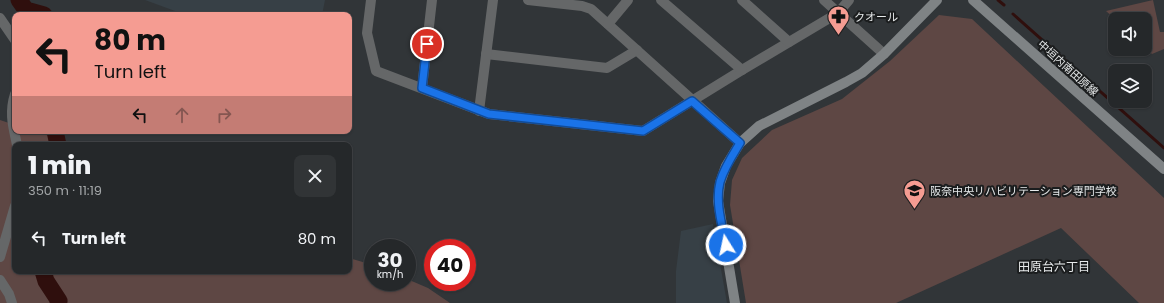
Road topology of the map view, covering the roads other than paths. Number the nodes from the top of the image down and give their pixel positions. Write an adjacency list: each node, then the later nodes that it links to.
1 (371, 0): 21 (street)
2 (432, 0): 21 (street)
3 (493, 0): 18 (street)
4 (528, 0): 14 (street)
5 (628, 0): 14 (street)
6 (661, 0): 20 (street)
7 (742, 0): 16 (street)
8 (824, 0): 12 (street)
9 (849, 0): 12 (street)
10 (937, 0): 19 (street)
11 (973, 0): 27 (street, 中垣内南田原線)
12 (838, 13): 16 (street); 19 (street)
13 (0, 18): 15 (street)
14 (608, 24): 17 (street)
15 (12, 36)
16 (788, 42): 20 (street)
17 (637, 50): 18 (street); 22 (street)
18 (486, 54): 24 (street)
19 (884, 54): 26 (street)
20 (742, 70): 22 (street)
21 (422, 88): 24 (street)
22 (692, 101): 24 (street); 26 (street)
23 (12, 106): 25 (street)
24 (479, 111)
25 (12, 121)
26 (740, 143): 32 (street)
27 (1164, 169)
28 (12, 216): 29 (street)
29 (0, 257)
30 (0, 280): 31 (street)
31 (12, 303)
32 (736, 303)

